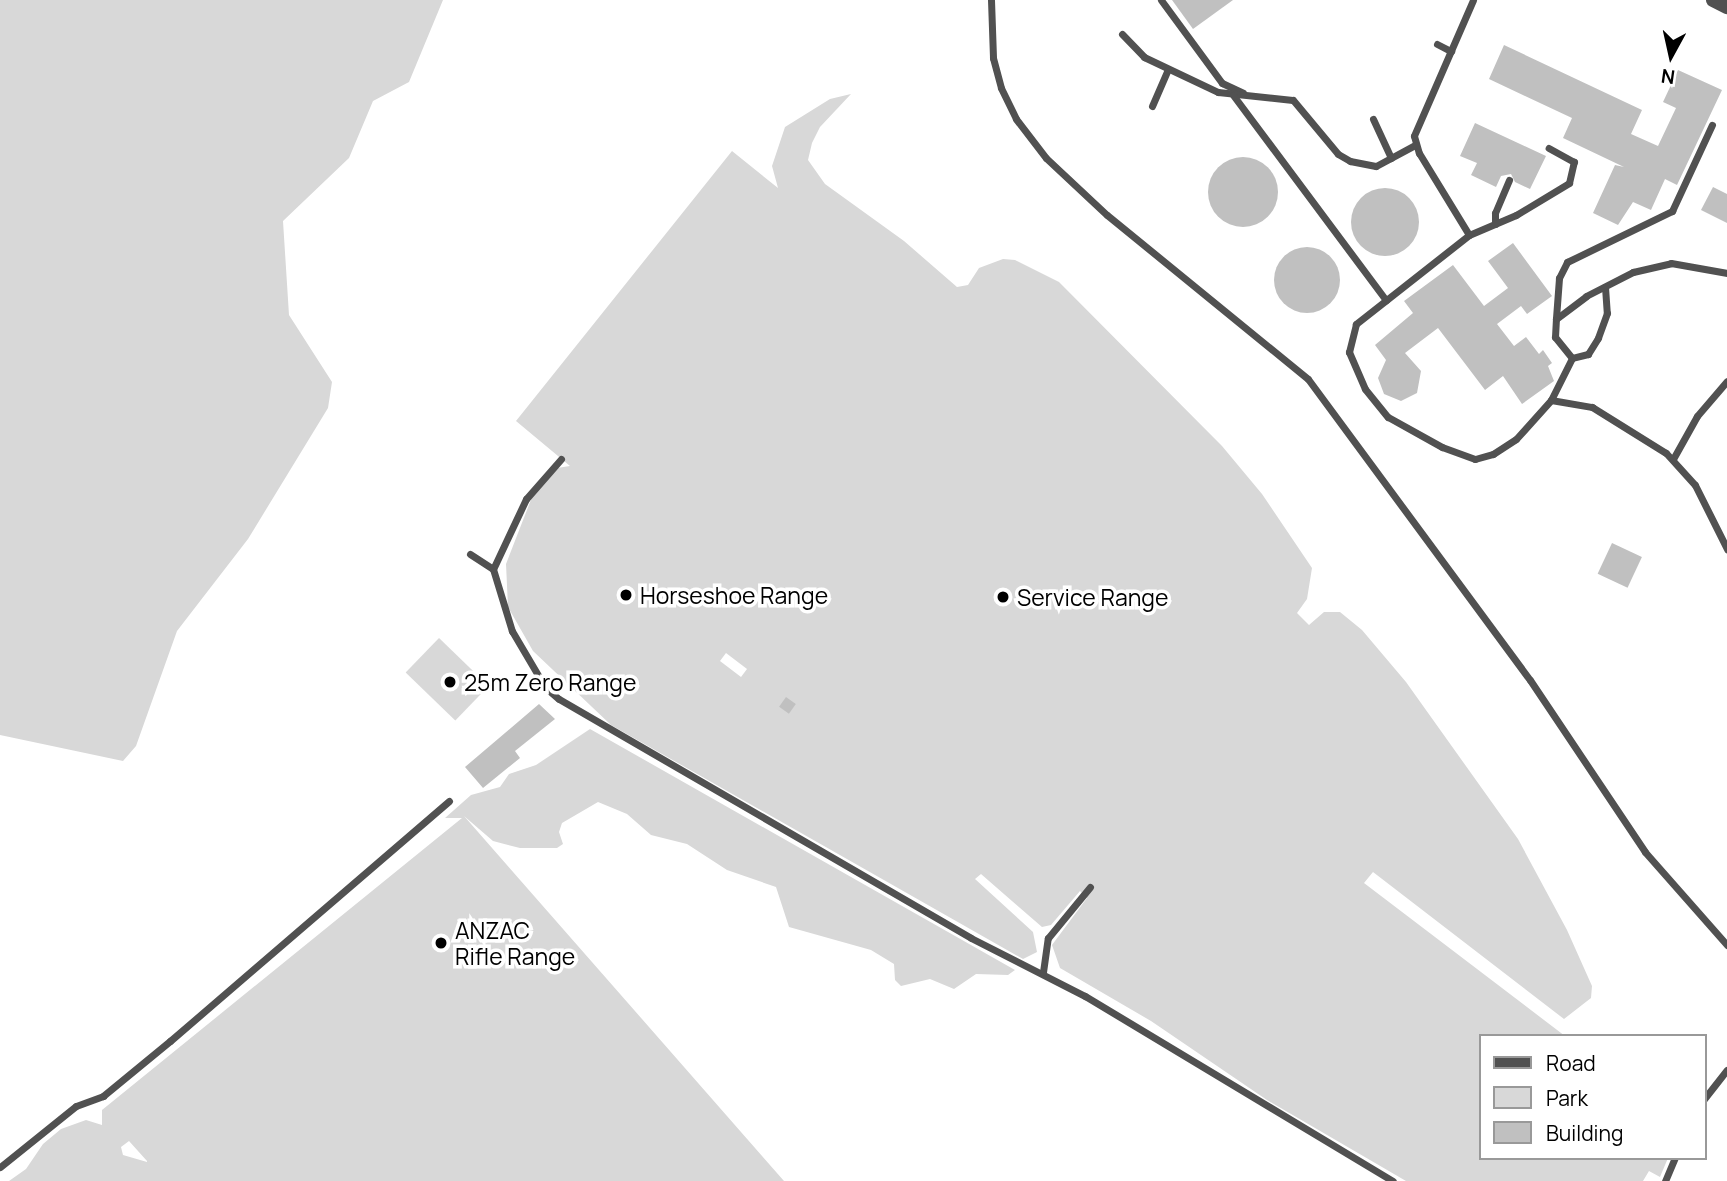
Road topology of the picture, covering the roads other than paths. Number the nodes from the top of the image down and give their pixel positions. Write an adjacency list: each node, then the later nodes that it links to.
1 (991, 0): 35 (lane)
2 (1161, 0): 11 (lane)
3 (1473, 0): 8 (lane)
4 (1713, 0): 5 (street)
5 (1727, 7)
6 (1122, 34): 9 (lane)
7 (1437, 44): 8 (lane)
8 (1451, 51): 15 (lane)
9 (1168, 69): 10 (lane); 12 (lane)
10 (1233, 95): 11 (lane); 23 (lane)
11 (1247, 95): 17 (lane)
12 (1152, 106)
13 (1373, 119): 17 (lane)
14 (1712, 125): 24 (lane)
15 (1415, 145): 17 (lane); 20 (lane)
16 (1549, 148): 19 (lane)
17 (1391, 158)
18 (1509, 180): 19 (lane)
19 (1495, 224): 20 (lane)
20 (1469, 235): 23 (lane)
21 (1727, 273): 22 (lane)
22 (1605, 287): 24 (lane); 25 (lane)
23 (1385, 300): 27 (lane)
24 (1556, 319): 25 (lane)
25 (1572, 358): 27 (lane)
26 (1727, 381): 29 (lane)
27 (1551, 400): 29 (lane)
28 (561, 459): 32 (lane)
29 (1673, 459): 30 (lane)
30 (1727, 549)
31 (470, 554): 32 (lane)
32 (493, 569): 36 (lane)
33 (449, 801): 40 (lane)
34 (1090, 887): 36 (lane)
35 (1727, 945)
36 (1043, 972): 41 (lane)
37 (1727, 1070): 38 (lane)
38 (1706, 1096)
39 (1674, 1160): 42 (lane)
40 (0, 1167)
41 (1393, 1181)
42 (1665, 1181)

